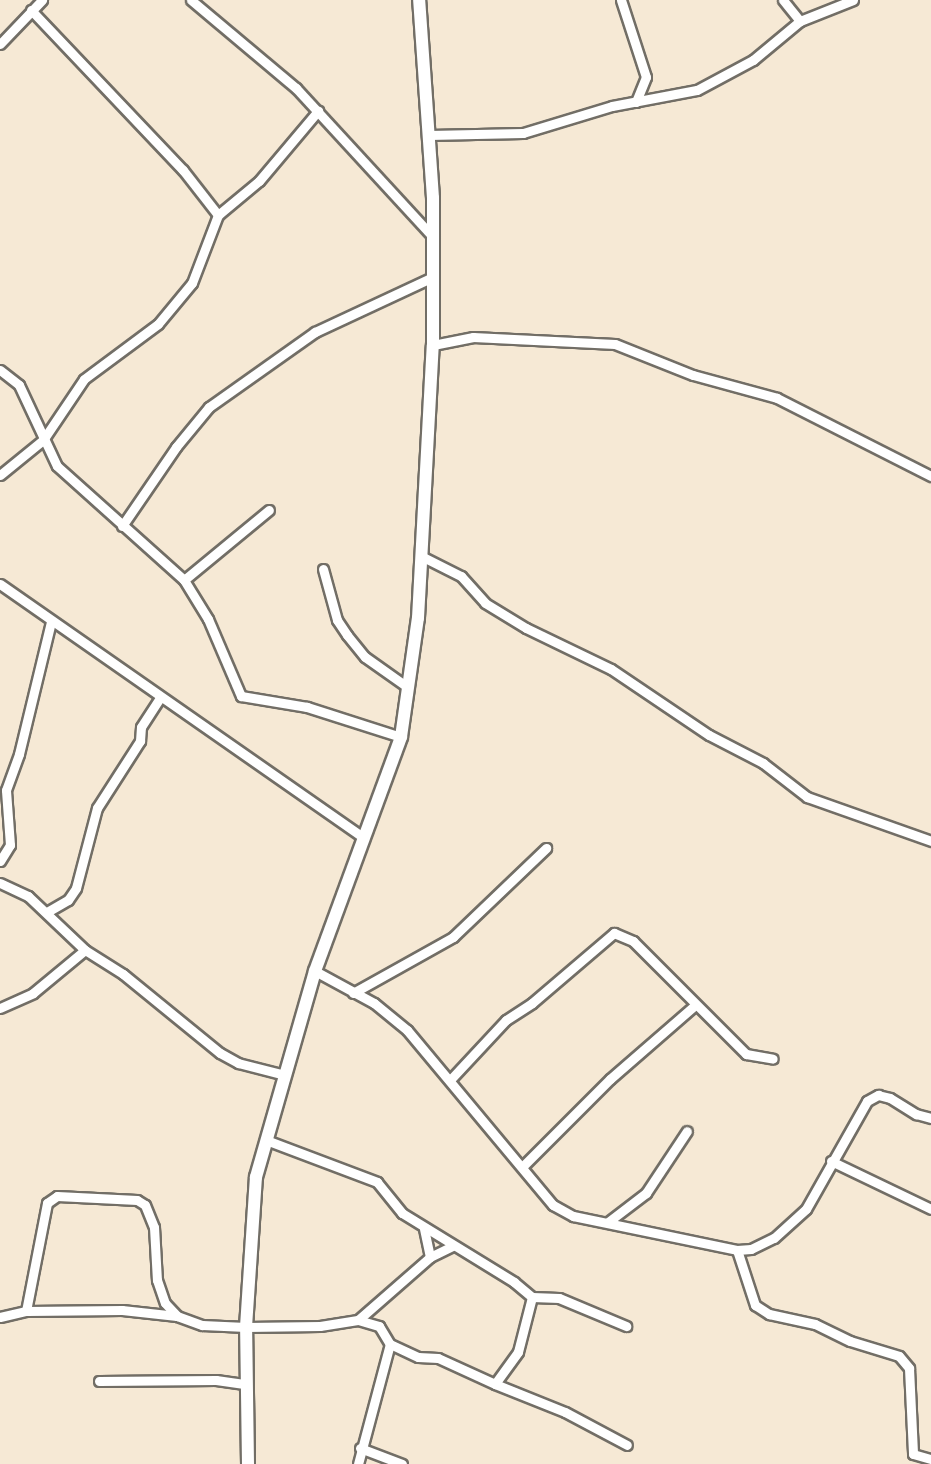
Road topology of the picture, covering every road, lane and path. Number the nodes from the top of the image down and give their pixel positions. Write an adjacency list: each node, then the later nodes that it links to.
1 (42, 0): 7 (street)
2 (191, 0): 11 (street)
3 (419, 0): 12 (street)
4 (621, 0): 10 (street)
5 (783, 0): 8 (street)
6 (853, 0): 8 (street)
7 (31, 10): 9 (street); 13 (street)
8 (800, 21): 10 (street)
9 (0, 44)
10 (636, 102): 12 (street)
11 (318, 111): 13 (street); 14 (street)
12 (429, 135): 14 (street)
13 (218, 215): 18 (street)
14 (433, 237): 15 (street)
15 (433, 277): 16 (street); 22 (street)
16 (433, 345): 20 (street); 23 (street)
17 (0, 370): 18 (street)
18 (43, 440): 19 (street); 22 (street)
19 (0, 475)
20 (931, 476)
21 (270, 510): 25 (street)
22 (122, 526): 25 (street)
23 (421, 556): 28 (street); 34 (street)
24 (323, 569): 28 (street)
25 (184, 580): 30 (street)
26 (0, 584): 27 (street)
27 (51, 622): 29 (street); 32 (street)
28 (406, 686): 30 (street)
29 (160, 698): 33 (street); 38 (street)
30 (401, 737): 33 (street)
31 (0, 813): 32 (street)
32 (10, 818): 36 (street)
33 (364, 838): 40 (street)
34 (931, 841)
35 (546, 848): 41 (street)
36 (0, 861)
37 (0, 883): 38 (street)
38 (47, 912): 39 (street)
39 (85, 950): 43 (street); 45 (street)
40 (315, 972): 41 (street); 45 (street)
41 (353, 993): 46 (street)
42 (695, 1005): 44 (street); 46 (street); 51 (street)
43 (0, 1008)
44 (772, 1059)
45 (285, 1075): 49 (street)
46 (450, 1080): 51 (street)
47 (931, 1118): 50 (street)
48 (687, 1131): 53 (street)
49 (266, 1140): 54 (street); 64 (street)
50 (831, 1161): 52 (street); 56 (street)
51 (523, 1166): 53 (street)
52 (931, 1209)
53 (608, 1222): 56 (street)
54 (424, 1229): 55 (street); 57 (street)
55 (453, 1246): 57 (street); 58 (street)
56 (737, 1250): 71 (street)
57 (430, 1257): 62 (street)
58 (532, 1297): 63 (street); 68 (street)
59 (26, 1311): 60 (street); 60 (street); 61 (street)
60 (177, 1316): 64 (street)
61 (0, 1317)
62 (358, 1320): 64 (street); 65 (street)
63 (626, 1326)
64 (246, 1327): 67 (street)
65 (390, 1344): 68 (street); 70 (street)
66 (99, 1381): 67 (street)
67 (246, 1384): 72 (street)
68 (495, 1384): 69 (street)
69 (627, 1445)
70 (360, 1448): 73 (street); 74 (street)
71 (931, 1459)
72 (248, 1464)
73 (358, 1464)
74 (402, 1464)

